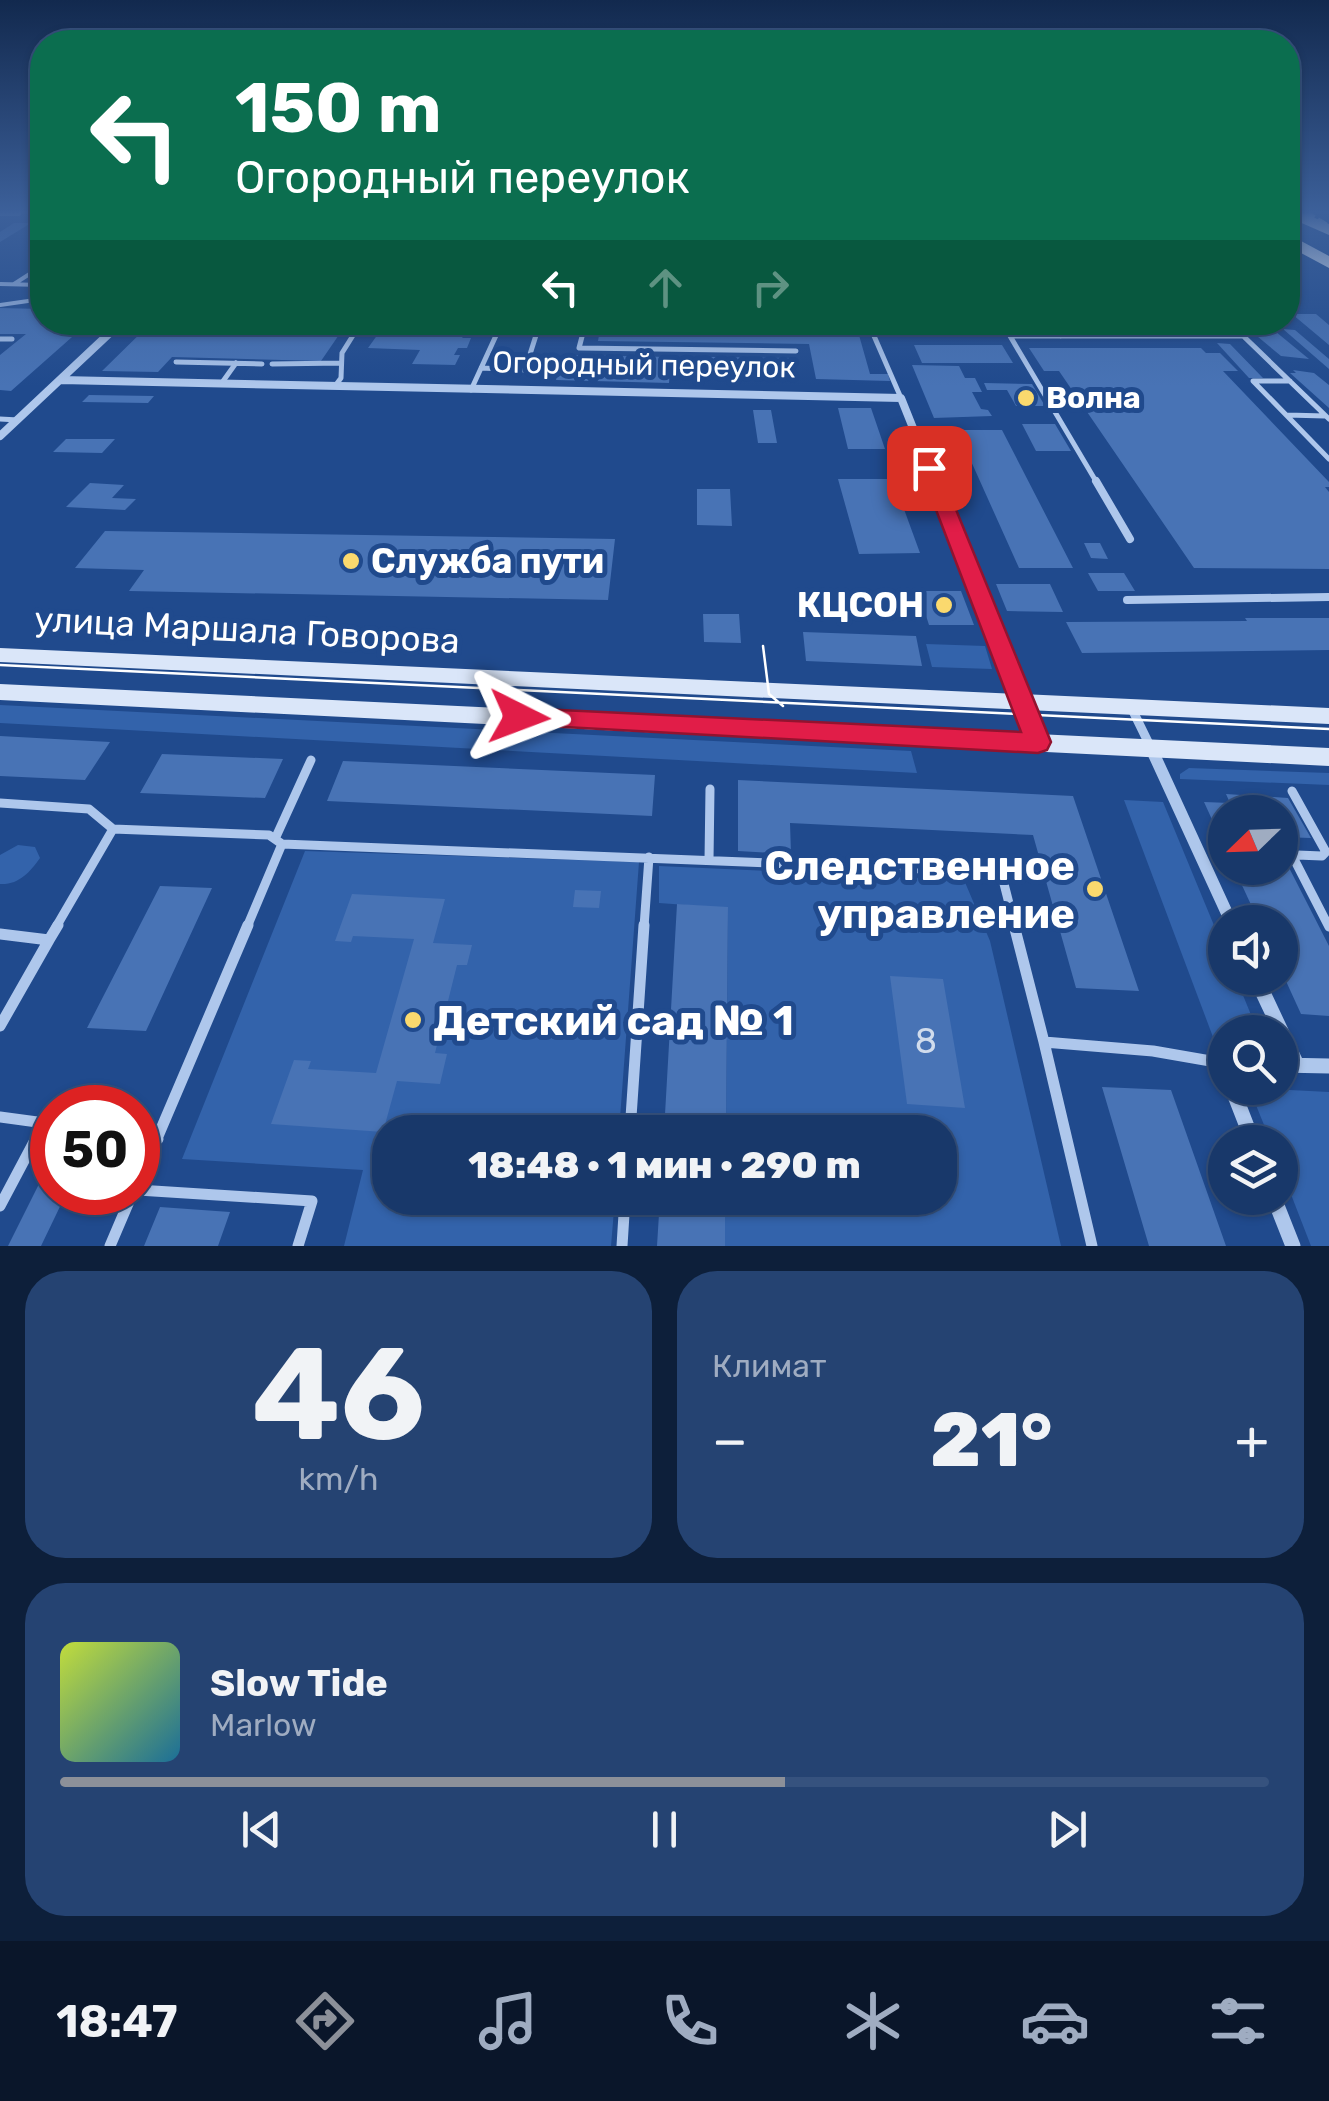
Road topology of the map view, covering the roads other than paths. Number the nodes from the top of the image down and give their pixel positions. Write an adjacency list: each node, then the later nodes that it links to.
1 (30, 274): 3 (lane)
2 (0, 284): 3 (lane)
3 (14, 284): 4 (lane)
4 (30, 284)
5 (30, 301): 6 (lane)
6 (0, 305)
7 (108, 335): 24 (street)
8 (354, 335): 20 (lane)
9 (496, 335): 23 (lane)
10 (536, 335): 23 (lane)
11 (582, 335): 17 (lane)
12 (874, 335): 29 (lane)
13 (1060, 336): 14 (lane); 36 (lane)
14 (1243, 336): 25 (lane)
15 (0, 339): 16 (lane)
16 (12, 340)
17 (796, 351)
18 (176, 362): 19 (lane)
19 (236, 363): 21 (lane); 26 (lane)
20 (342, 363): 22 (lane); 27 (lane)
21 (262, 364)
22 (272, 364)
23 (481, 368): 28 (lane)
24 (61, 380): 26 (street, Огородный переулок); 33 (street)
25 (1290, 381): 30 (lane); 31 (lane)
26 (220, 384): 27 (street, Огородный переулок)
27 (334, 386): 28 (street, Огородный переулок)
28 (471, 390): 29 (street, Огородный переулок)
29 (901, 398): 41 (street)
30 (1286, 415): 31 (lane); 35 (lane)
31 (1327, 417)
32 (0, 420): 33 (lane)
33 (18, 420): 34 (street)
34 (0, 436)
35 (1329, 459)
36 (1130, 539)
37 (1329, 598): 38 (lane)
38 (1127, 600)
39 (0, 654): 41 (main road, улица Маршала Говорова)
40 (0, 692): 44 (main road, улица Маршала Говорова)
41 (1022, 700): 42 (main road, улица Маршала Говорова); 44 (lane)
42 (1130, 704): 43 (main road, улица Маршала Говорова); 45 (lane)
43 (1329, 716)
44 (1038, 742): 45 (main road, улица Маршала Говорова)
45 (1151, 748): 46 (main road, улица Маршала Говорова); 55 (street)
46 (1329, 757)
47 (311, 760): 52 (lane)
48 (710, 790): 54 (lane)
49 (1292, 791): 56 (lane)
50 (0, 804): 51 (lane)
51 (112, 829): 52 (lane); 58 (lane)
52 (279, 842): 53 (lane); 67 (lane)
53 (649, 857): 54 (lane); 64 (lane)
54 (709, 860): 60 (lane)
55 (1223, 905)
56 (1329, 926)
57 (0, 934): 58 (lane)
58 (49, 940): 59 (lane)
59 (0, 1026)
60 (1044, 1042): 61 (lane); 77 (lane)
61 (1208, 1062)
62 (1298, 1065): 63 (street)
63 (1329, 1066)
64 (631, 1115)
65 (0, 1117): 66 (lane)
66 (30, 1121)
67 (160, 1134)
68 (30, 1155): 70 (lane)
69 (160, 1190): 75 (lane)
70 (0, 1206)
71 (124, 1215): 74 (lane)
72 (624, 1215): 76 (lane)
73 (1281, 1215): 78 (street)
74 (110, 1246)
75 (298, 1246)
76 (622, 1246)
77 (1092, 1246)
78 (1293, 1246)

